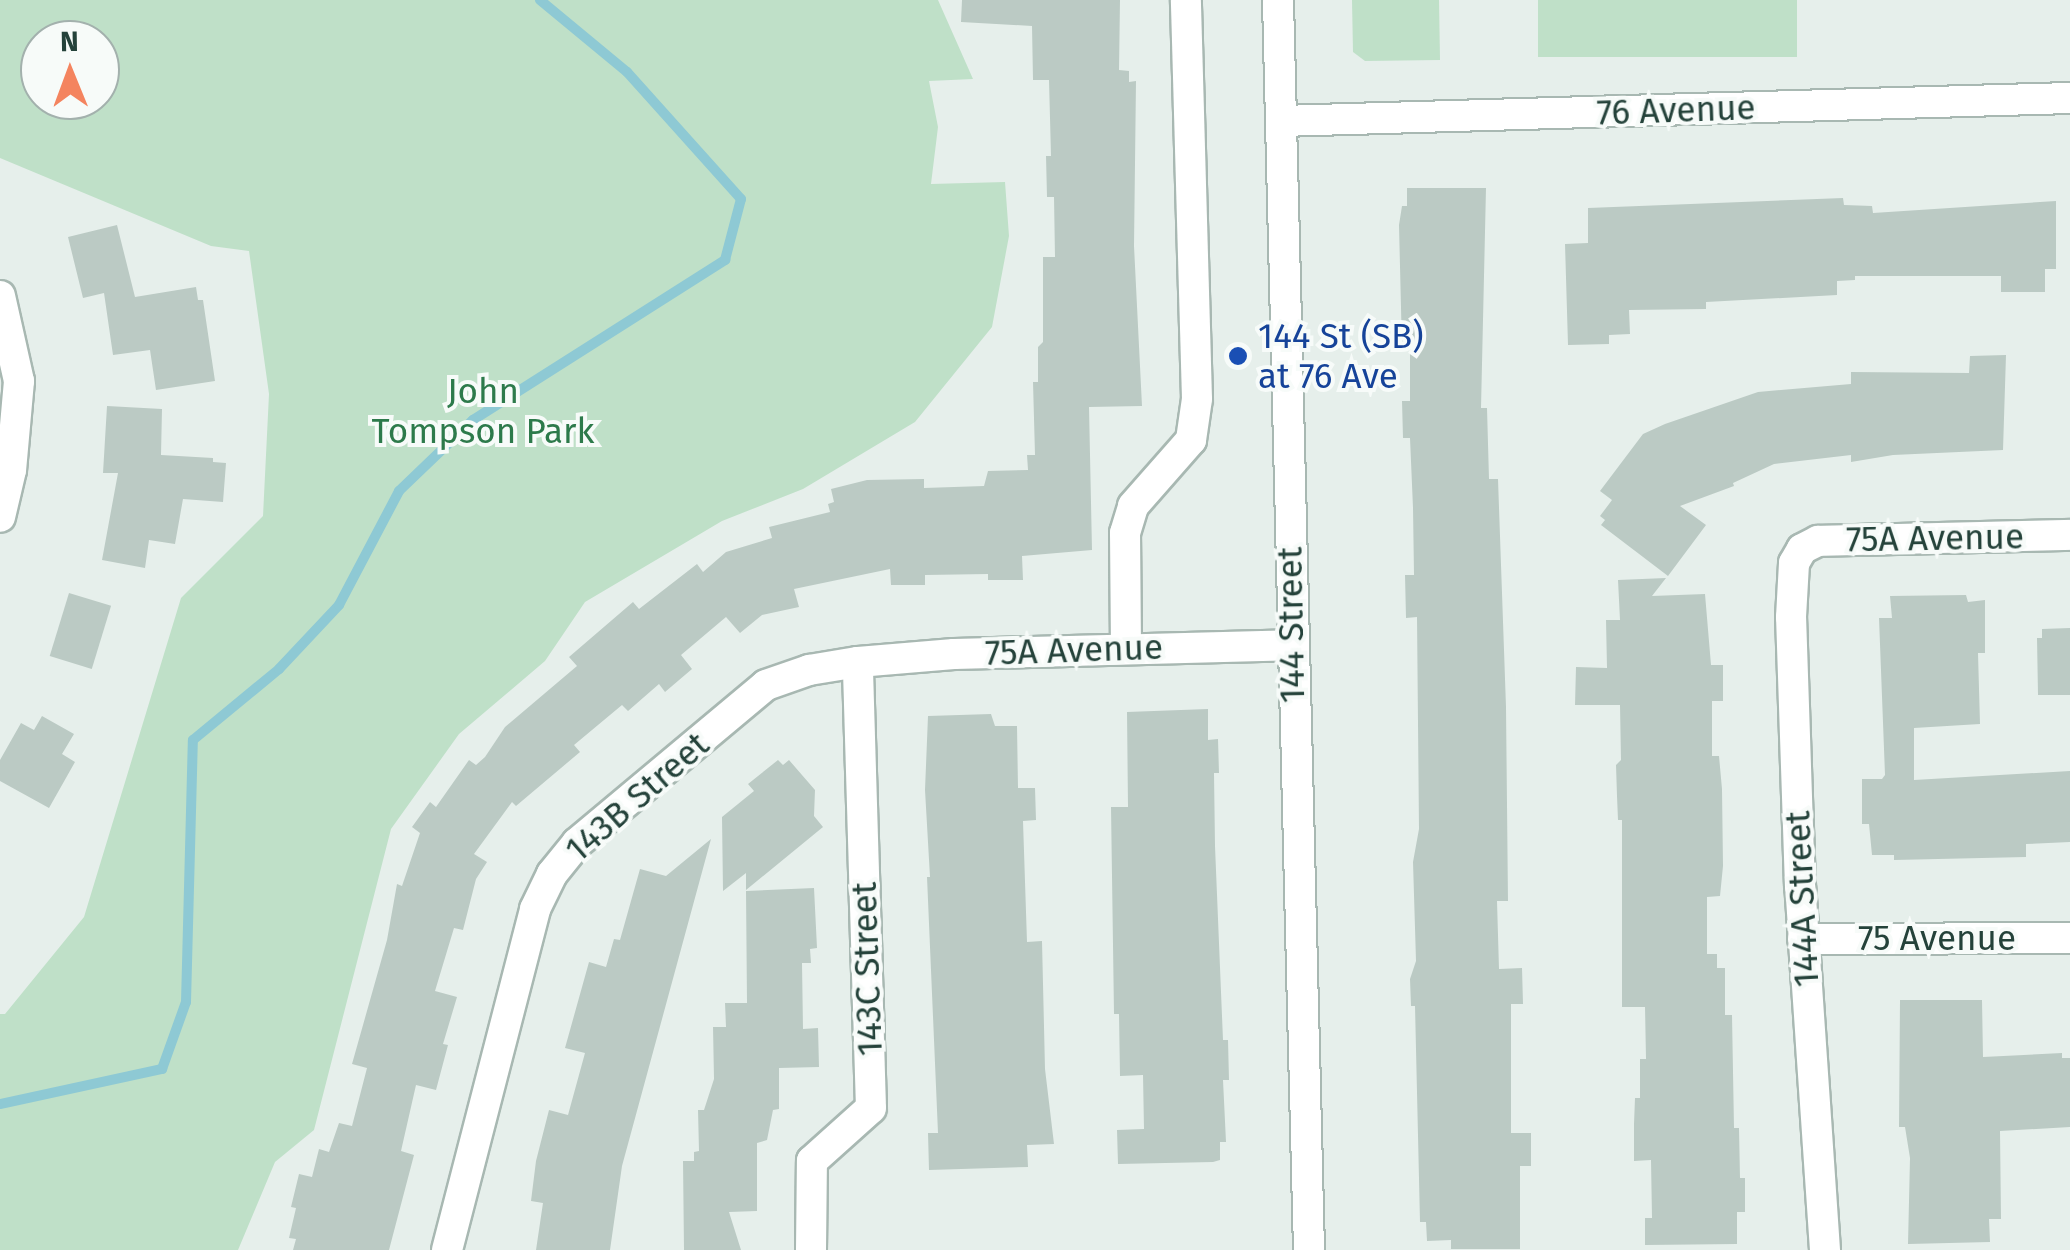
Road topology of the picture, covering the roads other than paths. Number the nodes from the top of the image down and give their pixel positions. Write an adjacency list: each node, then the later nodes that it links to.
1 (1186, 0): 9 (street)
2 (1278, 0): 4 (street, 144 Street)
3 (2070, 98): 4 (street, 76 Avenue)
4 (1281, 121): 10 (street, 144 Street)
5 (0, 296): 6 (street)
6 (0, 517)
7 (2070, 535): 8 (street, 75A Avenue)
8 (1802, 549): 13 (street, 144A Street)
9 (1126, 646): 10 (street, 75A Avenue); 11 (street, 75A Avenue)
10 (1291, 646): 16 (street, 144 Street)
11 (858, 662): 14 (street, 143B Street); 15 (street, 143C Street)
12 (2070, 938): 13 (street, 75 Avenue)
13 (1803, 939): 17 (street, 144A Street)
14 (447, 1250)
15 (811, 1250)
16 (1309, 1250)
17 (1825, 1250)

